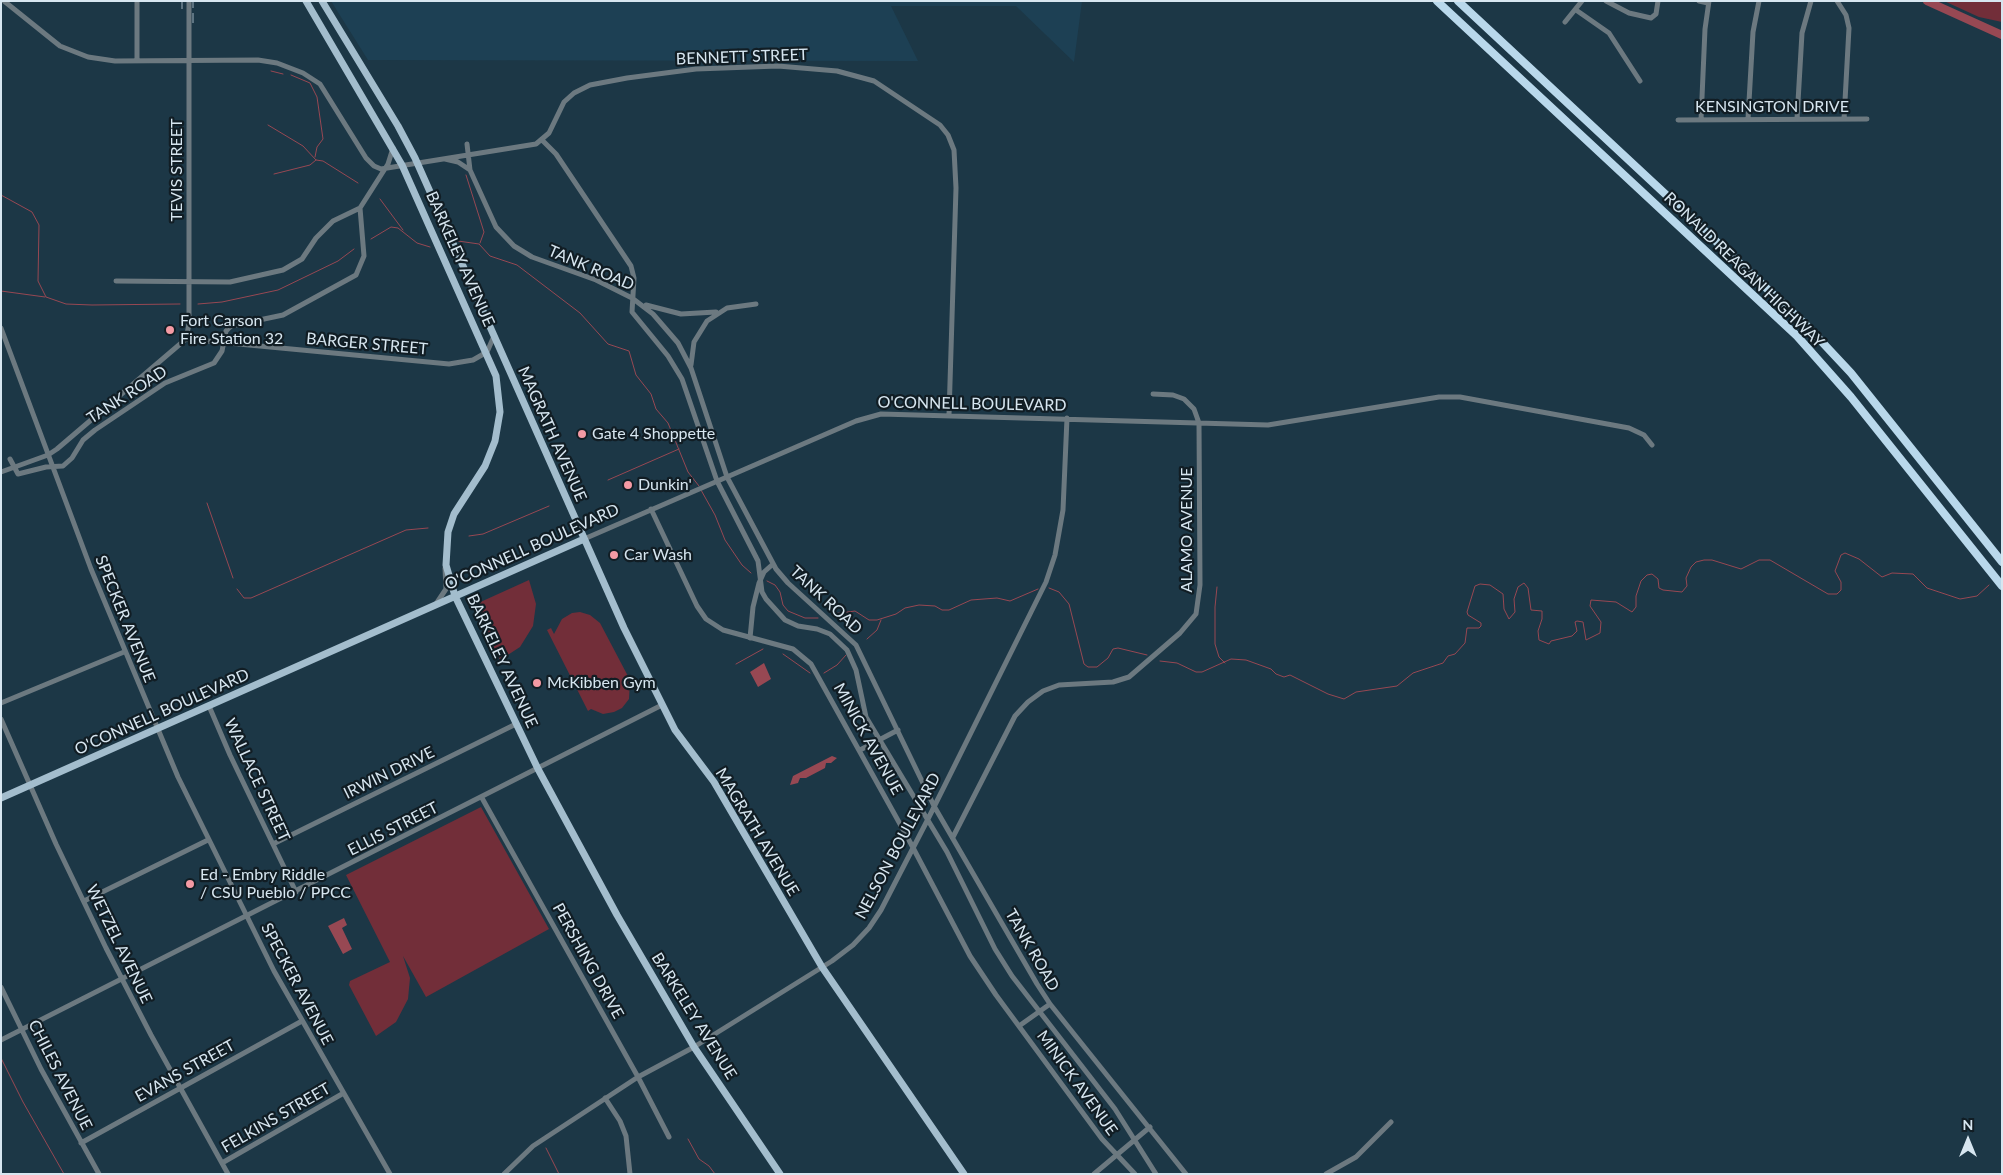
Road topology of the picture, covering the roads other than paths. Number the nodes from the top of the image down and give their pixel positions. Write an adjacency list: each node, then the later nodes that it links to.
1 (4, 1): 20 (street)
2 (138, 1): 20 (street)
3 (189, 1): 21 (street, TEVIS STREET)
4 (306, 1): 31 (main road, BARKELEY AVENUE)
5 (322, 1): 34 (main road, MAGRATH AVENUE)
6 (1437, 1): 70 (highway, RONALD REAGAN HIGHWAY)
7 (1458, 1): 18 (highway, RONALD REAGAN HIGHWAY)
8 (1466, 1): 18 (highway)
9 (1582, 1): 17 (street)
10 (1606, 1): 11 (street)
11 (1658, 1)
12 (1699, 1): 16 (street)
13 (1760, 1): 23 (street)
14 (1811, 1): 24 (street)
15 (1837, 1): 25 (street)
16 (1709, 2): 28 (street)
17 (1576, 10): 19 (street); 22 (street)
18 (1482, 22): 67 (highway, RONALD REAGAN HIGHWAY)
19 (1565, 22)
20 (137, 61): 21 (street)
21 (189, 61): 36 (street); 40 (street, TEVIS STREET)
22 (1640, 82)
23 (1748, 119): 24 (street, KENSINGTON DRIVE); 28 (street, KENSINGTON DRIVE)
24 (1797, 119): 25 (street, KENSINGTON DRIVE)
25 (1844, 119): 26 (street, KENSINGTON DRIVE)
26 (1867, 119)
27 (1678, 120): 28 (street, KENSINGTON DRIVE)
28 (1701, 120)
29 (542, 140): 32 (street); 41 (street); 52 (street, BENNETT STREET)
30 (467, 144): 32 (street, TANK ROAD)
31 (394, 148): 35 (main road, BARKELEY AVENUE); 36 (street)
32 (468, 154): 33 (street); 37 (street, TANK ROAD)
33 (439, 158): 34 (street); 37 (street)
34 (417, 162): 35 (street); 46 (main road, MAGRATH AVENUE)
35 (402, 165): 36 (street); 49 (main road, BARKELEY AVENUE)
36 (384, 168): 38 (street)
37 (470, 170): 41 (street, TANK ROAD)
38 (360, 208): 40 (street); 48 (street, TANK ROAD)
39 (116, 281): 40 (street)
40 (189, 282): 47 (street, TEVIS STREET)
41 (632, 298): 42 (street, TANK ROAD); 63 (street)
42 (641, 303): 44 (street); 50 (street, TANK ROAD)
43 (756, 304): 44 (street)
44 (722, 311): 50 (street)
45 (1, 328): 56 (street, SPECKER AVENUE)
46 (494, 336): 49 (street); 65 (main road, MAGRATH AVENUE)
47 (186, 339): 48 (street, BARGER STREET); 56 (street)
48 (223, 342): 49 (street, BARGER STREET); 59 (street, TANK ROAD)
49 (487, 352): 66 (main road, BARKELEY AVENUE)
50 (691, 368): 62 (street, TANK ROAD)
51 (1153, 394): 54 (street)
52 (949, 415): 53 (street, O'CONNELL BOULEVARD); 62 (street, O'CONNELL BOULEVARD)
53 (1067, 418): 54 (street, O'CONNELL BOULEVARD); 88 (street, NELSON BOULEVARD)
54 (1200, 423): 55 (street, O'CONNELL BOULEVARD); 90 (street, ALAMO AVENUE)
55 (1652, 445)
56 (48, 455): 58 (street); 59 (street, SPECKER AVENUE)
57 (10, 459): 60 (street)
58 (37, 459): 59 (street); 60 (street)
59 (52, 466): 60 (street, TANK ROAD); 74 (street, SPECKER AVENUE)
60 (13, 468): 61 (street)
61 (1, 472)
62 (727, 477): 63 (street, O'CONNELL BOULEVARD); 68 (street, TANK ROAD)
63 (717, 481): 64 (street, O'CONNELL BOULEVARD); 69 (street)
64 (651, 509): 65 (street, O'CONNELL BOULEVARD); 73 (street, MINICK AVENUE)
65 (584, 539): 71 (main road, O'CONNELL BOULEVARD); 76 (main road, MAGRATH AVENUE)
66 (445, 558): 71 (main road, BARKELEY AVENUE); 72 (street)
67 (2002, 562)
68 (773, 564): 69 (street); 81 (street, TANK ROAD)
69 (761, 577): 73 (street); 82 (street)
70 (2002, 586)
71 (455, 596): 72 (main road, O'CONNELL BOULEVARD); 79 (main road, BARKELEY AVENUE)
72 (436, 604): 77 (main road, O'CONNELL BOULEVARD)
73 (750, 638): 83 (street, MINICK AVENUE)
74 (124, 652): 75 (street); 80 (street, SPECKER AVENUE)
75 (1, 703)
76 (662, 705): 84 (street, ELLIS STREET); 97 (main road, MAGRATH AVENUE)
77 (209, 706): 80 (main road, O'CONNELL BOULEVARD); 92 (street, WALLACE STREET)
78 (1, 719): 85 (street, WETZEL AVENUE)
79 (516, 724): 84 (main road, BARKELEY AVENUE); 92 (street, IRWIN DRIVE)
80 (157, 729): 85 (main road, O'CONNELL BOULEVARD); 91 (street, SPECKER AVENUE)
81 (898, 730): 82 (street); 88 (street, TANK ROAD)
82 (879, 740): 83 (street); 89 (street)
83 (860, 750): 93 (street, MINICK AVENUE)
84 (538, 769): 87 (street, ELLIS STREET); 106 (main road, BARKELEY AVENUE)
85 (29, 786): 86 (main road, O'CONNELL BOULEVARD); 95 (street, WETZEL AVENUE)
86 (1, 798)
87 (482, 798): 94 (street, ELLIS STREET); 107 (street, PERSHING DRIVE)
88 (934, 806): 89 (street, NELSON BOULEVARD); 90 (street, TANK ROAD)
89 (928, 819): 93 (street, NELSON BOULEVARD); 101 (street)
90 (953, 837): 100 (street, TANK ROAD)
91 (208, 840): 95 (street); 96 (street, SPECKER AVENUE)
92 (273, 844): 94 (street, WALLACE STREET)
93 (913, 847): 97 (street, NELSON BOULEVARD); 103 (street, MINICK AVENUE)
94 (296, 892): 96 (street, ELLIS STREET)
95 (84, 901): 98 (street, WETZEL AVENUE)
96 (246, 917): 98 (street, ELLIS STREET); 102 (street, SPECKER AVENUE)
97 (822, 967): 106 (street, NELSON BOULEVARD); 124 (main road, MAGRATH AVENUE)
98 (122, 981): 104 (street, ELLIS STREET); 108 (street, WETZEL AVENUE)
99 (1, 987): 104 (street, CHILES AVENUE)
100 (1050, 1004): 101 (street); 112 (street, TANK ROAD)
101 (1040, 1011): 103 (street); 114 (street)
102 (302, 1021): 108 (street, EVANS STREET); 109 (street, SPECKER AVENUE)
103 (1019, 1026): 116 (street, MINICK AVENUE)
104 (23, 1031): 105 (street, ELLIS STREET); 115 (street, CHILES AVENUE)
105 (1, 1040)
106 (694, 1047): 107 (street, NELSON BOULEVARD); 123 (main road, BARKELEY AVENUE)
107 (638, 1077): 110 (street, NELSON BOULEVARD); 113 (street, PERSHING DRIVE)
108 (180, 1088): 115 (street, EVANS STREET); 117 (street, WETZEL AVENUE)
109 (342, 1094): 117 (street, FELKINS STREET); 120 (street, SPECKER AVENUE)
110 (605, 1098): 121 (street, NELSON BOULEVARD); 122 (street)
111 (1391, 1122): 129 (street)
112 (1150, 1127): 114 (street); 128 (street, TANK ROAD)
113 (669, 1137)
114 (1136, 1141): 116 (street); 127 (street)
115 (81, 1143): 118 (street, CHILES AVENUE)
116 (1117, 1156): 125 (street); 126 (street, MINICK AVENUE)
117 (222, 1164): 119 (street, WETZEL AVENUE)
118 (99, 1174)
119 (228, 1174)
120 (390, 1174)
121 (504, 1174)
122 (630, 1174)
123 (780, 1174)
124 (964, 1174)
125 (1094, 1174)
126 (1135, 1174)
127 (1156, 1174)
128 (1186, 1174)
129 (1326, 1174)

